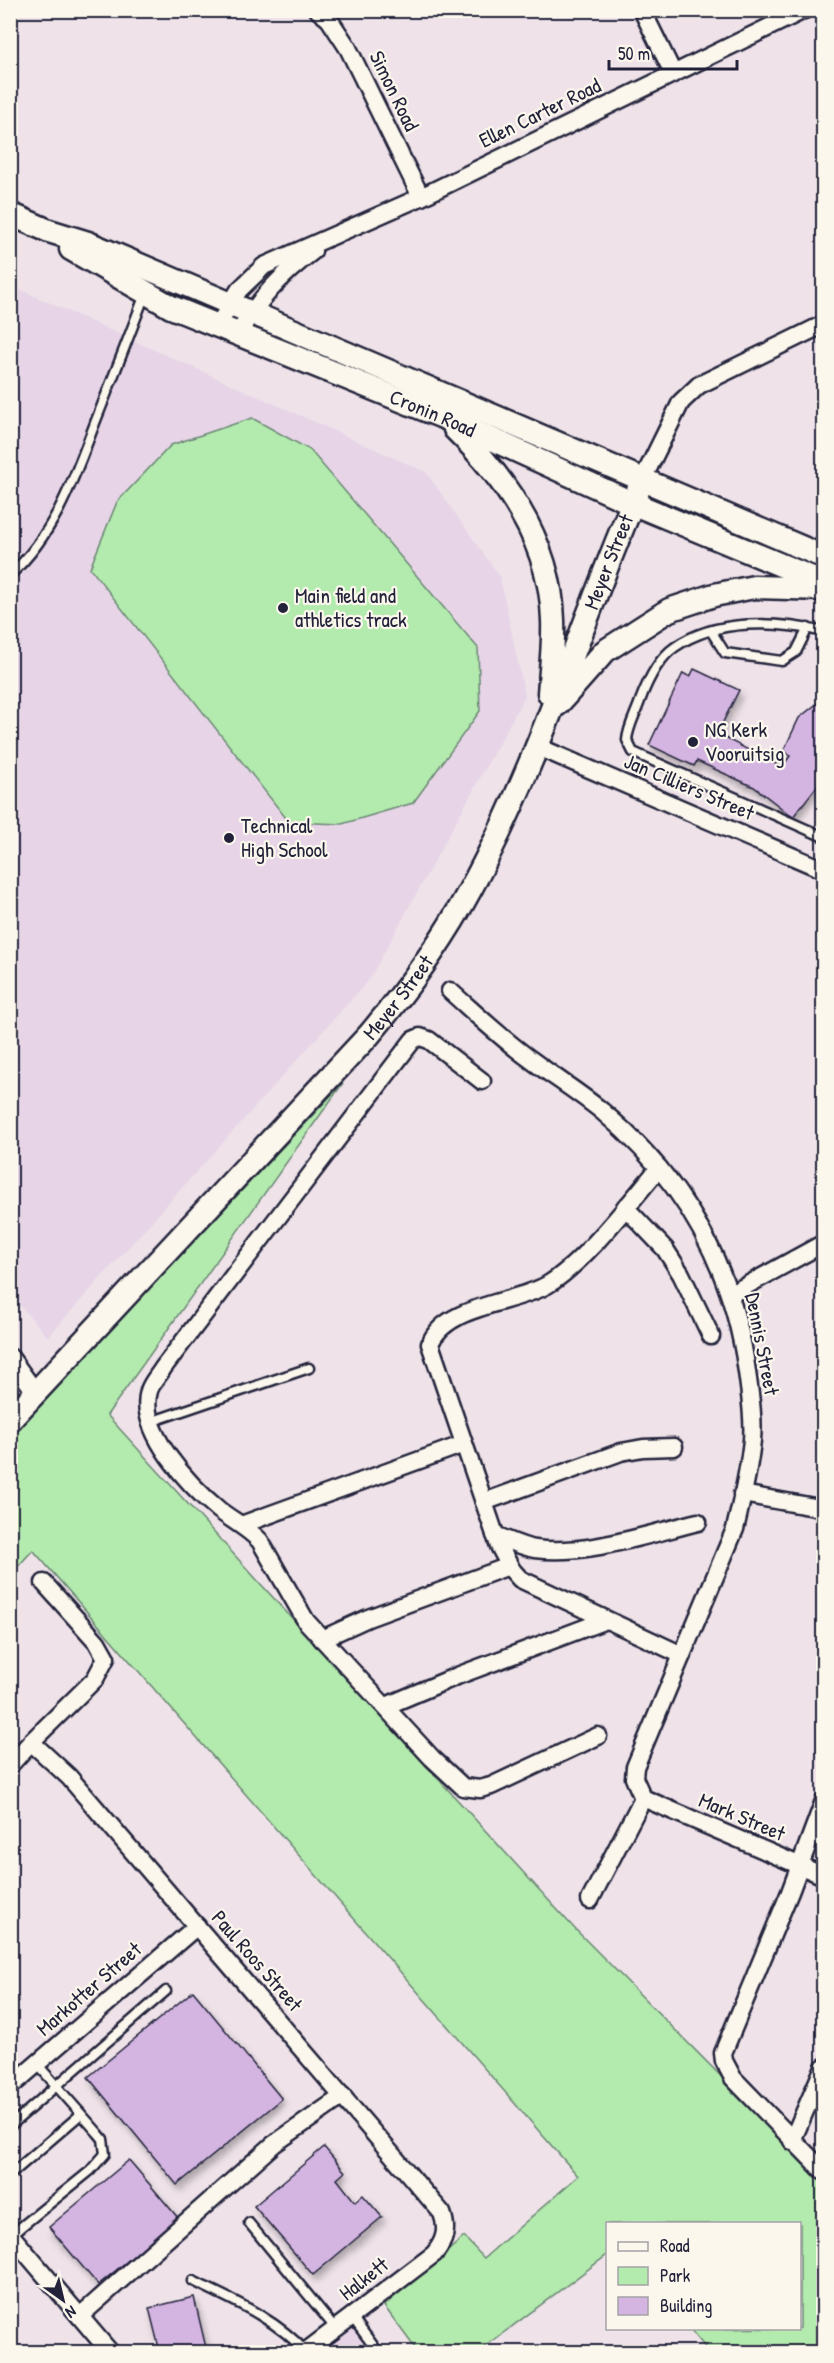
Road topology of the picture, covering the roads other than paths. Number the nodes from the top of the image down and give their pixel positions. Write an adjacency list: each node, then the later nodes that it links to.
1 (318, 10): 5 (street, Simon Road)
2 (642, 10): 4 (street)
3 (804, 10): 4 (street, Ellen Carter Road)
4 (673, 73): 5 (street, Ellen Carter Road)
5 (422, 197): 7 (street, Ellen Carter Road)
6 (10, 214): 8 (street, Cronin Road)
7 (328, 240): 9 (street, Ellen Carter Road); 10 (street, Ellen Carter Road)
8 (150, 282): 9 (street, Cronin Road); 12 (street, Cronin Road); 17 (lane)
9 (228, 304): 10 (street, Cronin Road); 12 (street, Ellen Carter Road)
10 (251, 312): 12 (street, Ellen Carter Road); 14 (street, Cronin Road)
11 (824, 324): 14 (street)
12 (227, 331): 13 (street, Cronin Road)
13 (443, 417): 15 (street, Cronin Road); 23 (street)
14 (643, 479): 15 (street, Meyer Street); 16 (street, Cronin Road)
15 (632, 503): 18 (street, Cronin Road); 23 (street, Meyer Street)
16 (824, 557)
17 (10, 575)
18 (824, 583)
19 (824, 589): 23 (street)
20 (808, 628): 21 (lane); 21 (lane); 22 (lane)
21 (711, 631): 25 (lane)
22 (824, 632)
23 (548, 715): 24 (street, Meyer Street)
24 (536, 746): 26 (street, Jan Cilliers Street); 36 (street, Meyer Street)
25 (824, 837)
26 (824, 870)
27 (450, 991): 29 (street, Dennis Street)
28 (482, 1081): 38 (street)
29 (659, 1168): 30 (street); 32 (street, Dennis Street)
30 (625, 1207): 33 (street); 39 (street)
31 (824, 1243): 32 (street)
32 (731, 1294): 41 (street, Dennis Street)
33 (711, 1336)
34 (10, 1357): 36 (street)
35 (309, 1368): 38 (lane)
36 (36, 1393): 37 (street, Meyer Street)
37 (10, 1420)
38 (150, 1422): 45 (street)
39 (464, 1444): 42 (street); 45 (street)
40 (674, 1447): 42 (street)
41 (742, 1494): 43 (street); 51 (street, Dennis Street)
42 (484, 1502): 46 (street)
43 (820, 1508)
44 (698, 1522): 46 (street)
45 (241, 1525): 50 (street)
46 (495, 1535): 47 (street)
47 (509, 1566): 49 (street); 50 (street)
48 (44, 1583): 54 (street)
49 (606, 1620): 51 (street); 52 (street)
50 (322, 1639): 52 (street)
51 (682, 1655): 56 (street, Dennis Street)
52 (386, 1706): 53 (street)
53 (598, 1736)
54 (32, 1742): 55 (street); 61 (street, Paul Roos Street)
55 (13, 1762)
56 (643, 1798): 58 (street, Mark Street); 60 (street)
57 (824, 1801): 58 (street)
58 (800, 1866): 59 (street, Mark Street); 70 (street)
59 (824, 1876)
60 (590, 1900)
61 (197, 1926): 63 (street, Markotter Street); 67 (street, Paul Roos Street)
62 (166, 1991): 65 (lane)
63 (37, 2064): 65 (lane); 66 (street, Markotter Street)
64 (824, 2067): 70 (street)
65 (56, 2086): 68 (lane); 69 (lane)
66 (10, 2087)
67 (343, 2096): 75 (street, Paul Roos Street); 77 (street)
68 (81, 2114): 72 (lane); 74 (lane)
69 (10, 2126)
70 (792, 2141): 71 (street)
71 (824, 2172)
72 (10, 2175)
73 (249, 2223): 79 (lane)
74 (11, 2235): 77 (street)
75 (444, 2237): 78 (street, Halkett)
76 (193, 2280): 81 (lane)
77 (80, 2316): 80 (street)
78 (352, 2317): 79 (street, Halkett); 82 (lane)
79 (337, 2329): 81 (street, Halkett)
80 (110, 2352)
81 (306, 2352)
82 (378, 2352)

